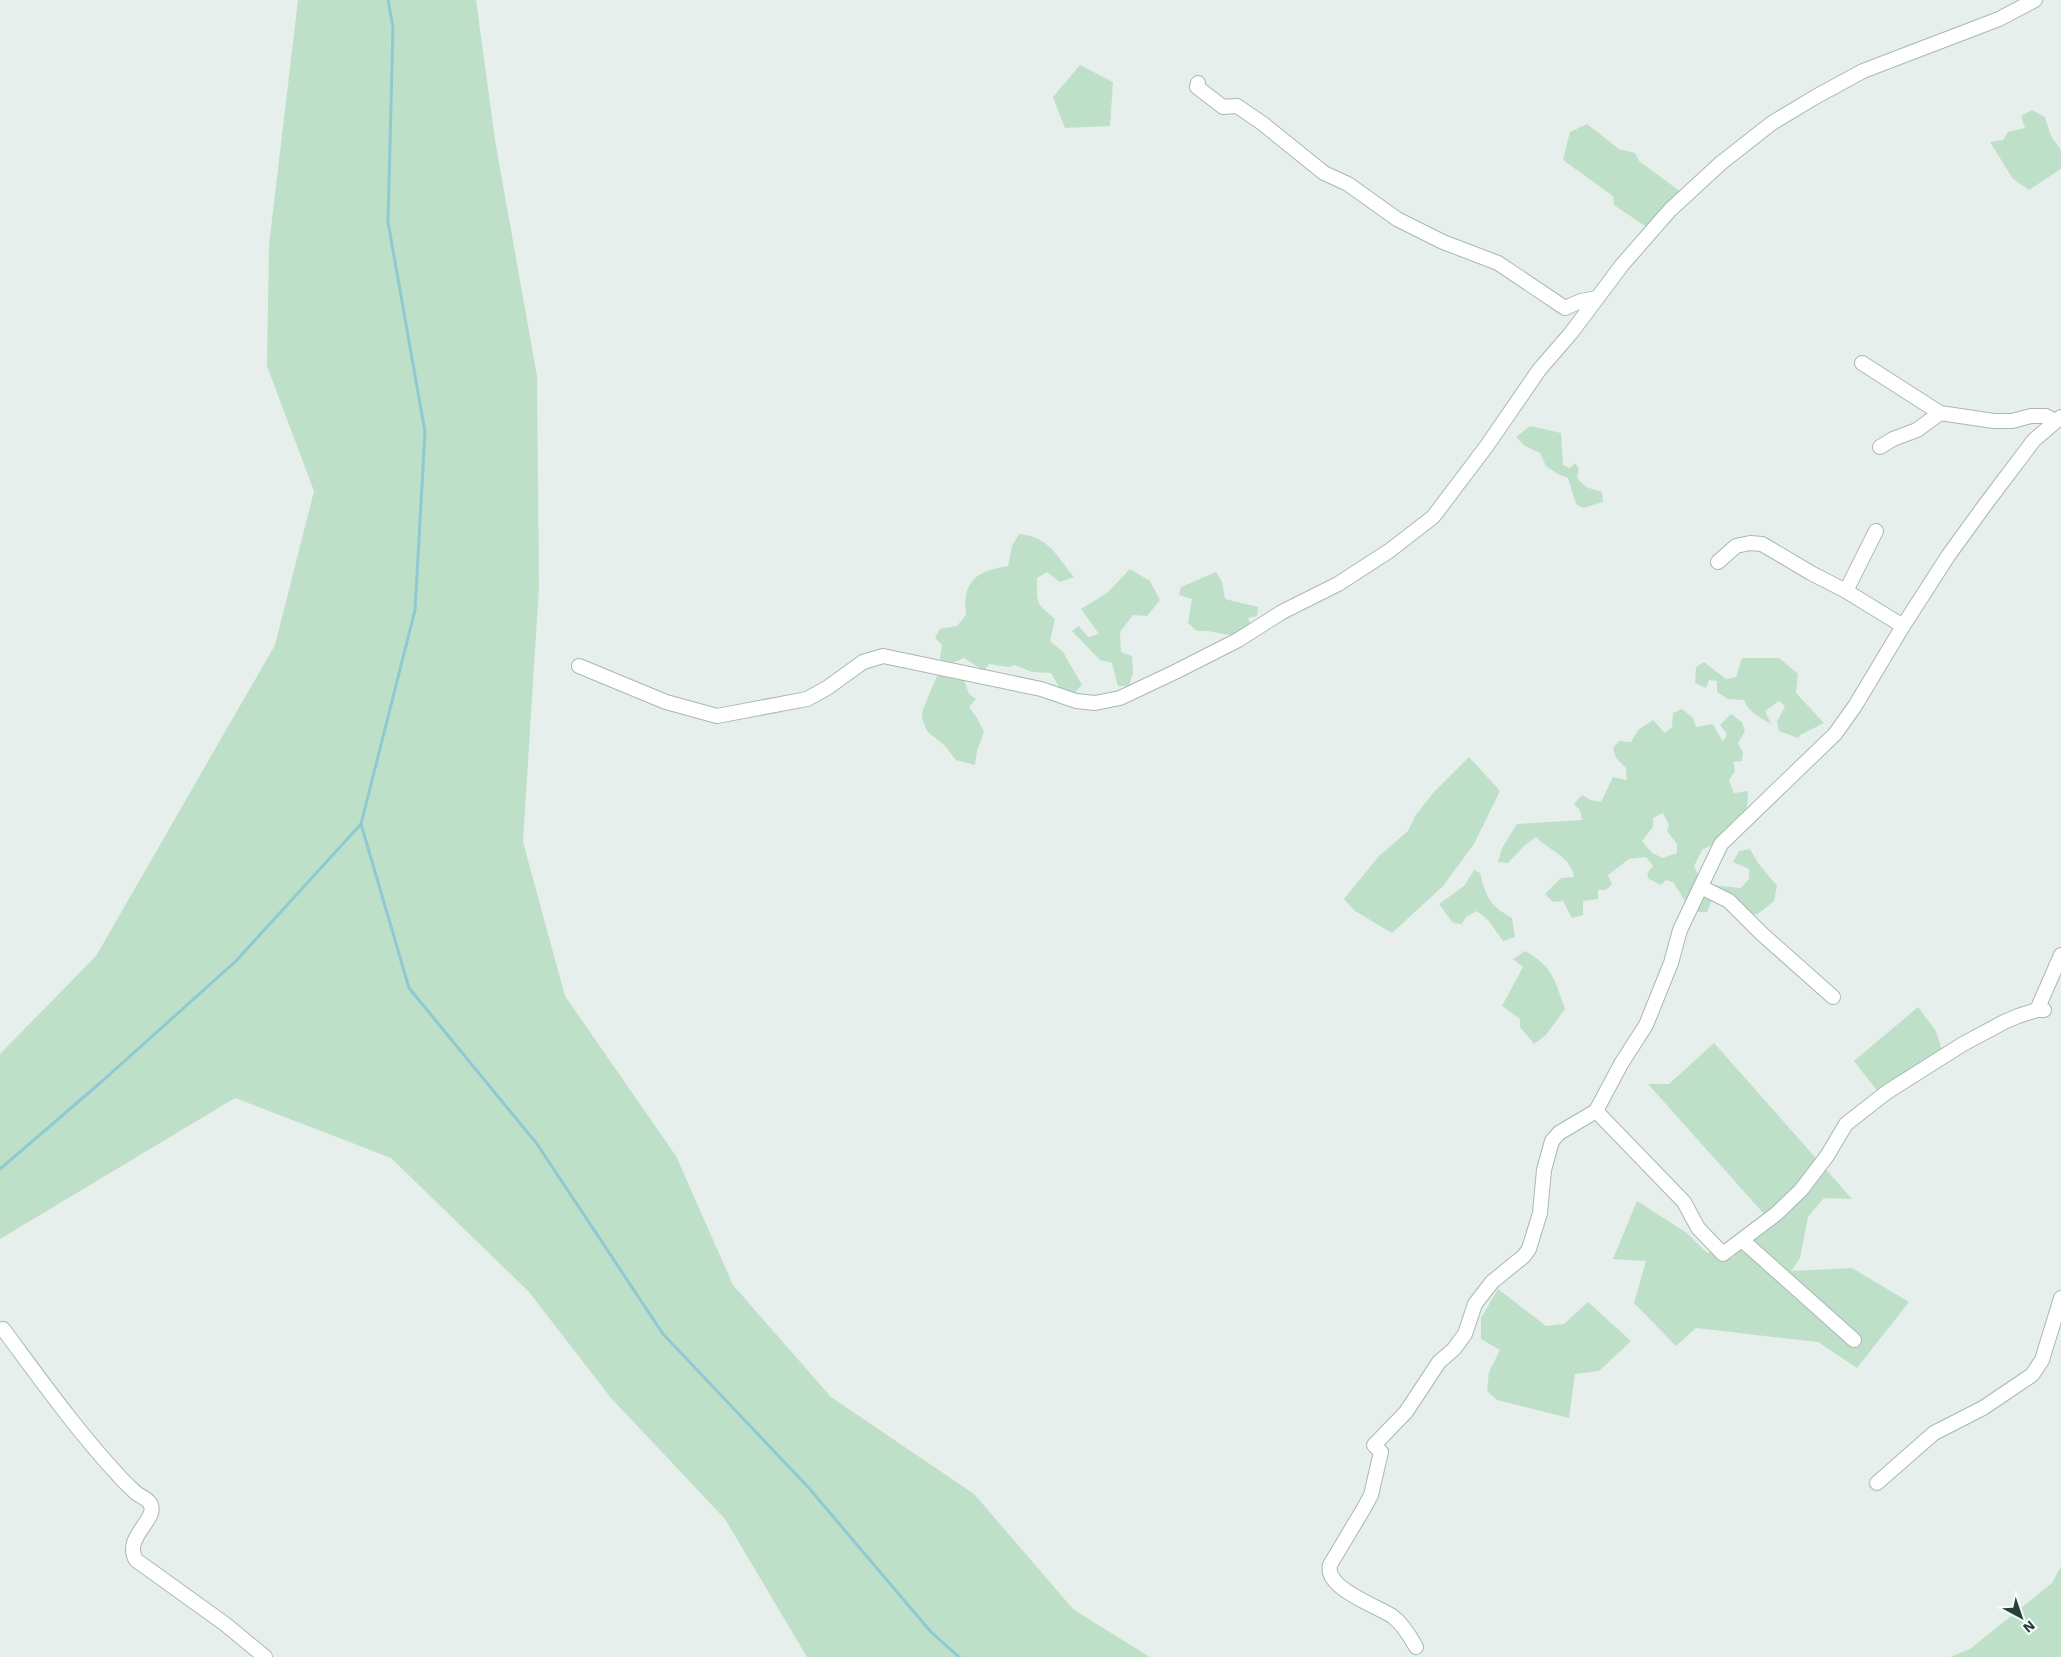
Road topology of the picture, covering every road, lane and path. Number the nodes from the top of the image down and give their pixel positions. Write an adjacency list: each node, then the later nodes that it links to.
1 (2035, 0): 3 (street)
2 (1198, 83): 3 (street)
3 (1597, 298): 12 (street)
4 (1862, 363): 5 (street)
5 (1940, 413): 6 (street); 7 (street)
6 (2058, 419): 11 (street)
7 (1880, 447)
8 (1876, 530): 10 (street)
9 (1718, 562): 10 (street)
10 (1846, 591): 11 (street)
11 (1903, 626): 13 (street)
12 (579, 666)
13 (1701, 887): 15 (street); 16 (street)
14 (2061, 955): 17 (street)
15 (1833, 997)
16 (1596, 1111): 17 (street); 22 (street)
17 (1742, 1240): 20 (street)
18 (2061, 1298): 21 (street)
19 (3, 1329): 23 (street)
20 (1854, 1340)
21 (1877, 1483)
22 (1416, 1646)
23 (265, 1657)

